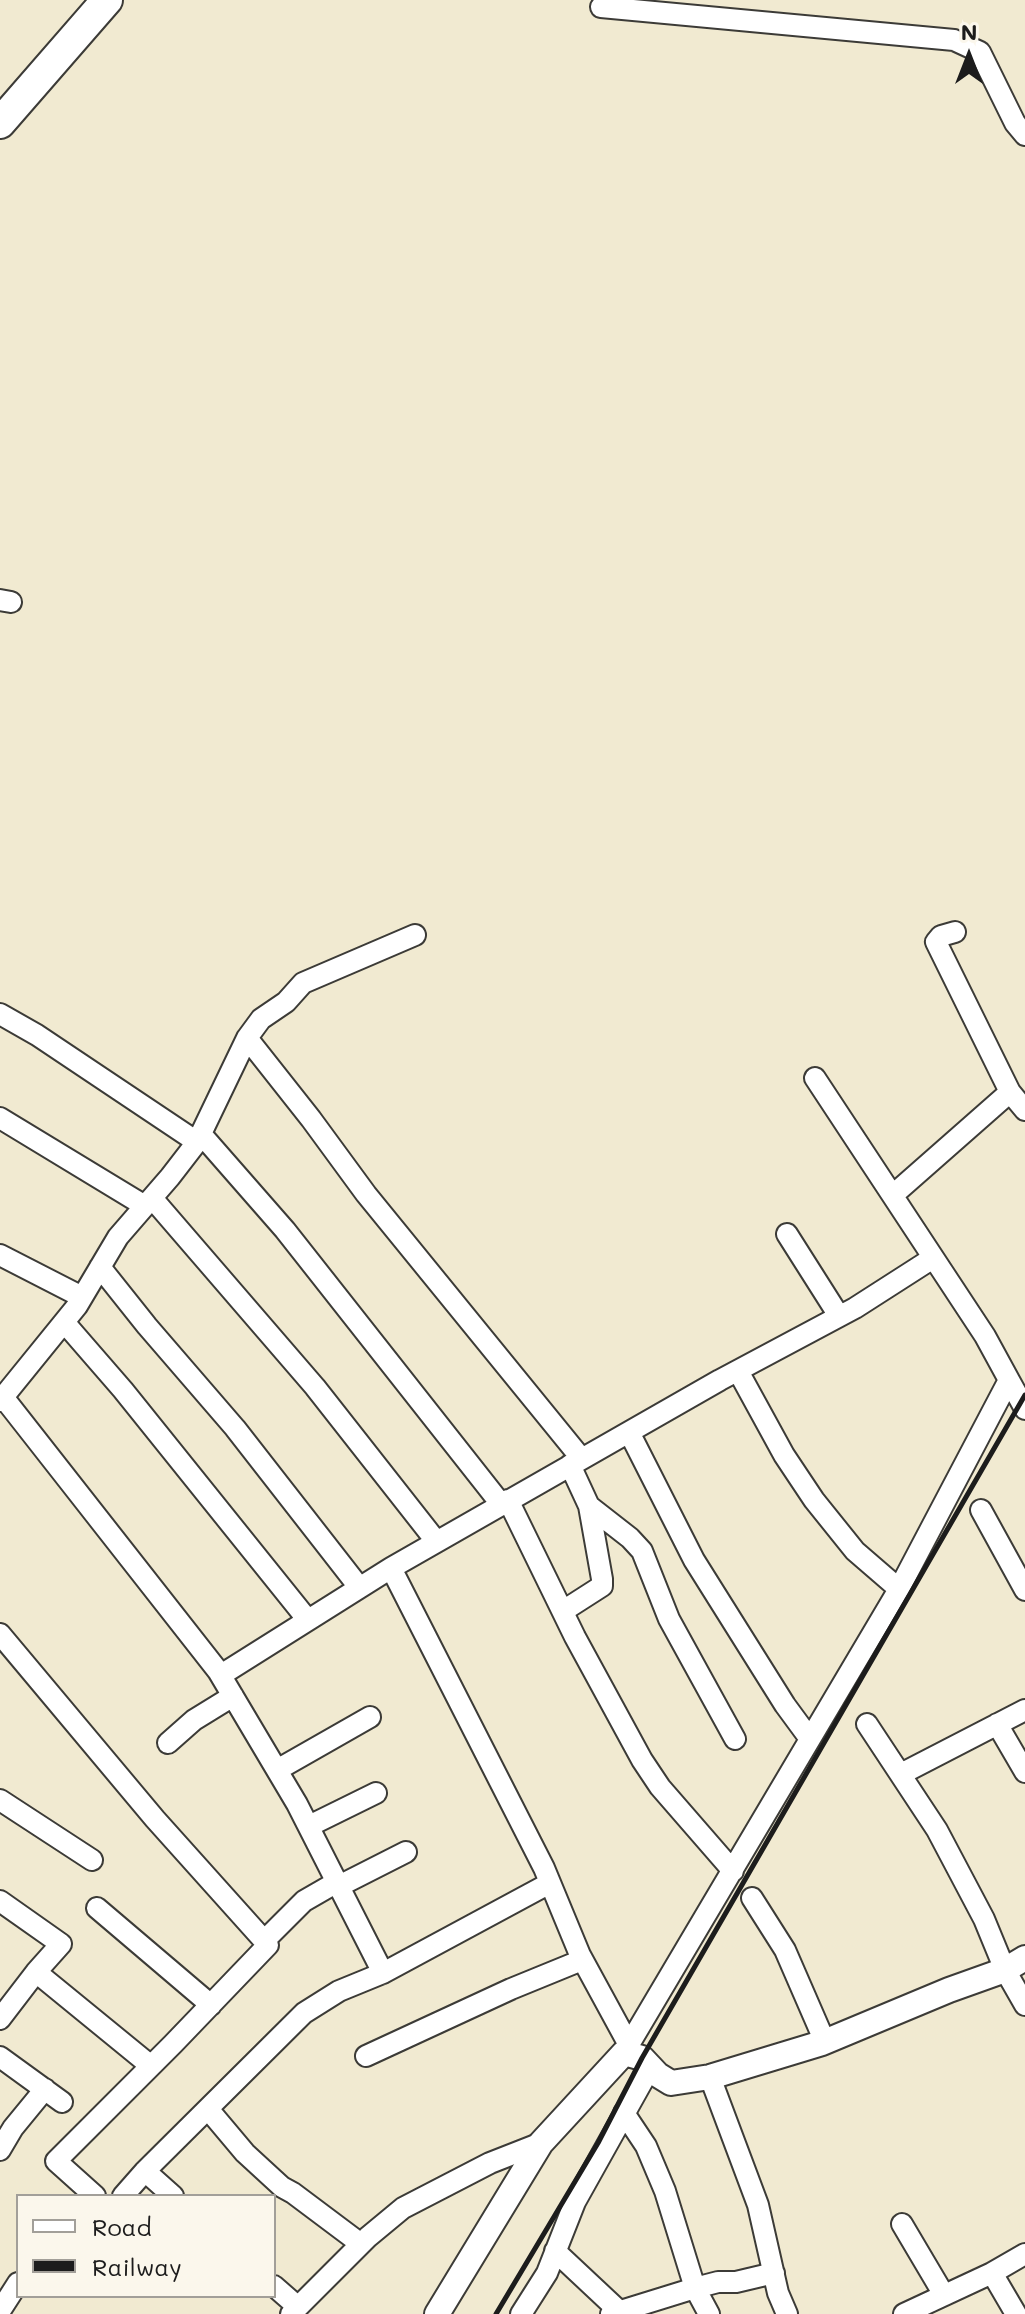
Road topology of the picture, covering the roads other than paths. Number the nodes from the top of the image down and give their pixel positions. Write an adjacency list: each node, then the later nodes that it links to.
1 (107, 0): 4 (main road)
2 (644, 5): 3 (street); 5 (street)
3 (601, 7)
4 (0, 123)
5 (1025, 135)
6 (955, 932): 11 (street)
7 (415, 935): 9 (street)
8 (0, 1014): 14 (street)
9 (247, 1038): 14 (street); 28 (street)
10 (815, 1078): 15 (street)
11 (1010, 1092): 12 (street); 15 (street)
12 (1025, 1110)
13 (0, 1118): 16 (street)
14 (199, 1138): 16 (street); 29 (street)
15 (893, 1195): 19 (street)
16 (148, 1202): 20 (street); 32 (street)
17 (787, 1234): 22 (street)
18 (0, 1255): 21 (street)
19 (933, 1258): 22 (street); 25 (street)
20 (100, 1267): 21 (street); 34 (street)
21 (82, 1297): 23 (street)
22 (839, 1316): 24 (street)
23 (64, 1322): 26 (street); 38 (street)
24 (738, 1371): 27 (street); 35 (street)
25 (1019, 1389): 35 (street)
26 (3, 1392): 40 (street)
27 (629, 1432): 28 (street); 47 (street)
28 (576, 1462): 29 (street); 30 (street)
29 (505, 1502): 32 (street); 37 (street)
30 (589, 1506): 37 (street); 46 (street)
31 (981, 1510): 36 (street)
32 (436, 1541): 33 (street)
33 (391, 1568): 34 (street); 58 (street)
34 (359, 1587): 38 (street)
35 (899, 1589): 47 (street)
36 (1025, 1590)
37 (563, 1611): 57 (street)
38 (307, 1619): 40 (street)
39 (0, 1634): 63 (street)
40 (221, 1675): 41 (street)
41 (233, 1696): 48 (street); 49 (street)
42 (1025, 1710): 45 (street)
43 (370, 1717): 49 (street)
44 (867, 1724): 51 (street)
45 (997, 1724): 50 (street); 51 (street)
46 (735, 1739)
47 (810, 1739): 57 (street)
48 (168, 1743)
49 (277, 1770): 54 (street)
50 (1025, 1772)
51 (901, 1774): 65 (street)
52 (376, 1793): 54 (street)
53 (0, 1800): 56 (street)
54 (309, 1826): 59 (street)
55 (406, 1852): 59 (street)
56 (92, 1860)
57 (733, 1871): 72 (street)
58 (550, 1883): 64 (street); 67 (street)
59 (338, 1884): 63 (street); 67 (street)
60 (752, 1898): 71 (street)
61 (0, 1901): 66 (street)
62 (97, 1908): 68 (street)
63 (264, 1941): 68 (street)
64 (582, 1960): 72 (street); 73 (street)
65 (1015, 1964): 69 (street); 71 (street)
66 (36, 1972): 70 (street); 75 (street)
67 (383, 1973): 80 (street)
68 (211, 2005): 75 (street)
69 (1025, 2005)
70 (0, 2019)
71 (825, 2042): 77 (street)
72 (627, 2049): 76 (street); 82 (street)
73 (366, 2056)
74 (0, 2057): 78 (street)
75 (151, 2066): 85 (street)
76 (651, 2066): 77 (street); 81 (street)
77 (710, 2077): 92 (street)
78 (45, 2089): 79 (street); 83 (street)
79 (62, 2102)
80 (208, 2109): 84 (street); 89 (street)
81 (624, 2113): 90 (street); 96 (street)
82 (541, 2143): 89 (street); 101 (street)
83 (0, 2150)
84 (145, 2171): 86 (street); 87 (street)
85 (86, 2193)
86 (125, 2194)
87 (171, 2194)
88 (902, 2224): 97 (street)
89 (361, 2244): 98 (street)
90 (555, 2251): 100 (street); 102 (street)
91 (1025, 2254): 93 (street)
92 (774, 2273): 96 (street); 104 (street)
93 (992, 2273): 97 (street); 106 (street)
94 (16, 2286): 99 (street)
95 (276, 2288): 98 (street)
96 (695, 2288): 100 (street); 103 (street)
97 (944, 2295): 105 (street)
98 (294, 2310)
99 (0, 2311)
100 (615, 2312)
101 (437, 2314)
102 (521, 2314)
103 (709, 2314)
104 (787, 2314)
105 (904, 2314)
106 (1016, 2314)

